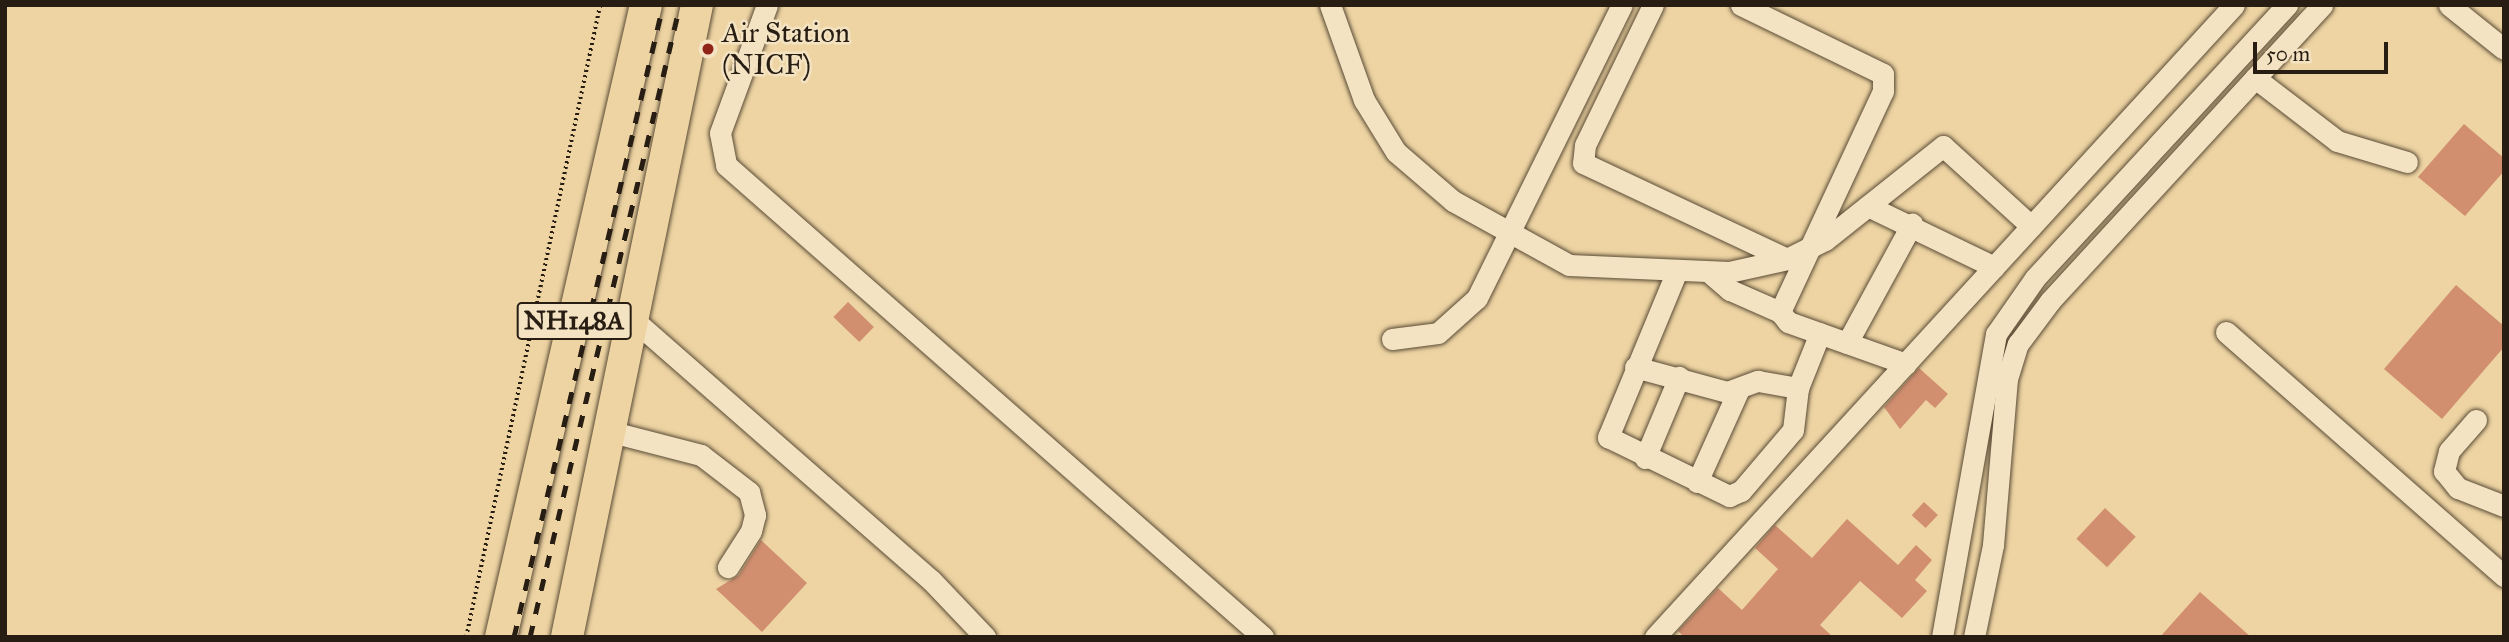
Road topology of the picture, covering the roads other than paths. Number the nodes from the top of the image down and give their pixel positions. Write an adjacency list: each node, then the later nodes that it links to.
1 (646, 5): 41 (highway, NH148A)
2 (698, 5): 24 (highway, NH148A)
3 (767, 5): 44 (street)
4 (1329, 5): 18 (street)
5 (1622, 5): 18 (street)
6 (1653, 5): 19 (street)
7 (1741, 5): 19 (street)
8 (2234, 5): 17 (street)
9 (2287, 5): 46 (street)
10 (2322, 5): 13 (street)
11 (2449, 5): 12 (street)
12 (2504, 49)
13 (2255, 78): 14 (street); 47 (street)
14 (2407, 162)
15 (1868, 206): 16 (street); 17 (street); 19 (street)
16 (1912, 224): 20 (street); 28 (street)
17 (2031, 226): 20 (street)
18 (1513, 236): 22 (street); 27 (street)
19 (1796, 255): 21 (street); 23 (street)
20 (1994, 267): 29 (street)
21 (1709, 272): 22 (street); 23 (street)
22 (1676, 273): 30 (street)
23 (1780, 312): 26 (street)
24 (636, 322): 35 (highway, NH148A); 43 (street)
25 (2226, 331): 40 (street)
26 (1820, 333): 28 (street); 32 (street)
27 (1392, 339)
28 (1847, 343): 29 (street)
29 (1906, 364): 45 (street)
30 (1635, 367): 31 (street); 36 (street)
31 (1679, 377): 33 (street); 36 (street)
32 (1798, 388): 33 (street); 37 (street)
33 (1738, 391): 37 (street)
34 (2476, 420): 38 (street)
35 (611, 432): 39 (street); 42 (highway, NH148A)
36 (1645, 457): 37 (street)
37 (1697, 482)
38 (2504, 506)
39 (728, 567)
40 (2504, 576)
41 (501, 637)
42 (567, 637)
43 (985, 637)
44 (1263, 637)
45 (1655, 637)
46 (1942, 637)
47 (1975, 637)

